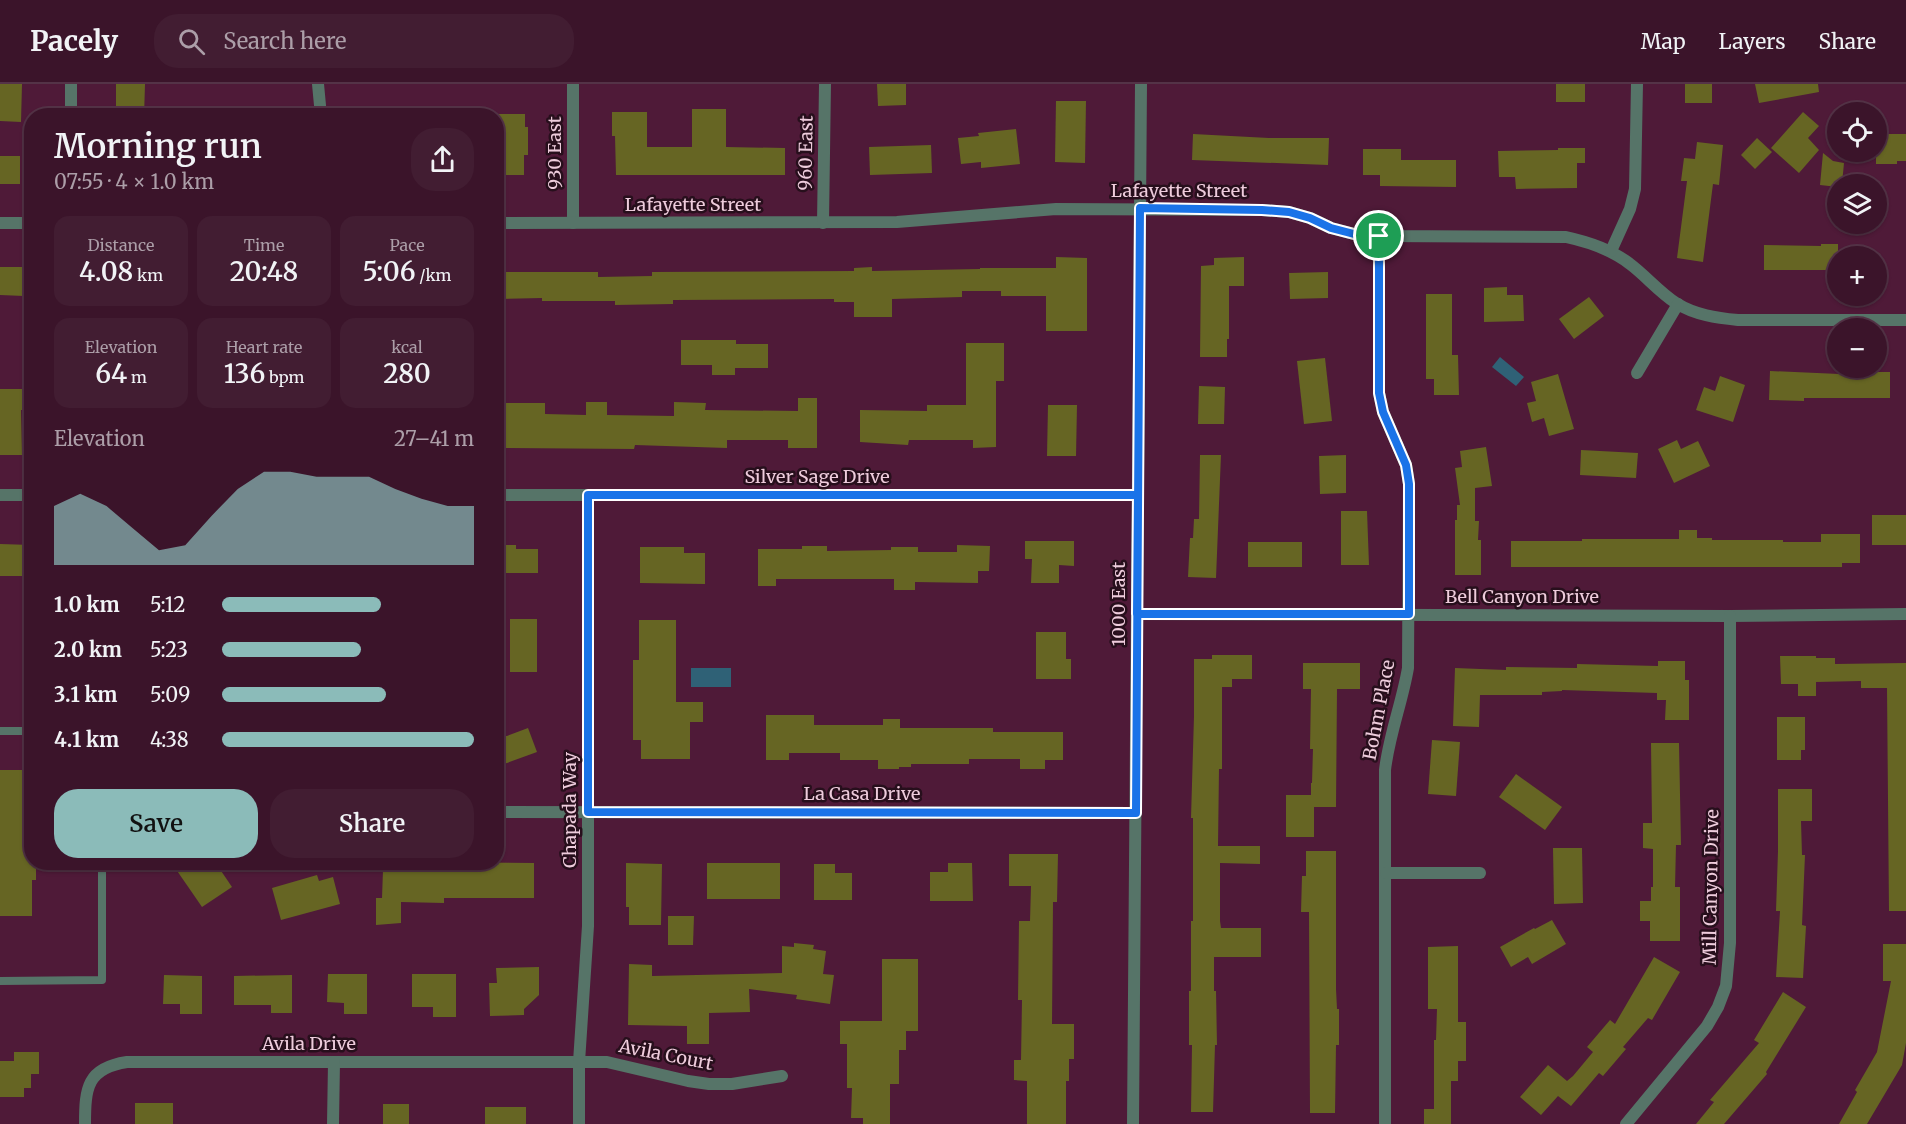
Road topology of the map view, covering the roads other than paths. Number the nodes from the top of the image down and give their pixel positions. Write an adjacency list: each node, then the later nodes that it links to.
1 (71, 84): 7 (street)
2 (318, 84): 8 (street)
3 (573, 84): 13 (street, 930 East)
4 (825, 84): 14 (street, 960 East)
5 (1141, 84): 9 (street, 1000 East)
6 (1637, 84): 16 (street)
7 (71, 108)
8 (320, 108)
9 (1140, 208): 14 (street, Lafayette Street); 15 (street, Lafayette Street); 24 (street, 1000 East)
10 (0, 223): 11 (street)
11 (24, 223)
12 (504, 223): 13 (street, Lafayette Street)
13 (573, 223): 14 (street, Lafayette Street)
14 (823, 223)
15 (1379, 236): 16 (street, Lafayette Street); 26 (street, Bohm Place)
16 (1611, 251): 17 (street, Lafayette Street)
17 (1678, 304): 18 (street, Lafayette Street); 19 (street)
18 (1906, 320)
19 (1637, 373)
20 (0, 495): 21 (street)
21 (24, 495)
22 (504, 495): 23 (street, Silver Sage Drive)
23 (588, 495): 24 (street, Silver Sage Drive); 32 (street, Chapada Way)
24 (1138, 495): 25 (street, 1000 East)
25 (1137, 614): 26 (street, Bell Canyon Drive); 33 (street, 1000 East)
26 (1409, 614): 28 (street, Bell Canyon Drive); 35 (street, Bohm Place)
27 (1906, 614): 28 (street, Bell Canyon Drive)
28 (1730, 616): 46 (street, Mill Canyon Drive)
29 (0, 731): 30 (lane)
30 (24, 731)
31 (504, 812): 32 (street, La Casa Drive)
32 (588, 812): 33 (street, La Casa Drive); 39 (street, Chapada Way)
33 (1136, 813): 44 (street, 1000 East)
34 (102, 870): 37 (lane)
35 (1386, 873): 36 (street); 45 (street, Bohm Place)
36 (1480, 873)
37 (0, 981)
38 (334, 1062): 39 (street, Avila Drive); 41 (street, Avila Drive); 42 (street)
39 (579, 1062): 40 (street, Avila Court); 43 (street, Chapada Way)
40 (782, 1076)
41 (85, 1124)
42 (333, 1124)
43 (579, 1124)
44 (1133, 1124)
45 (1385, 1124)
46 (1626, 1124)

